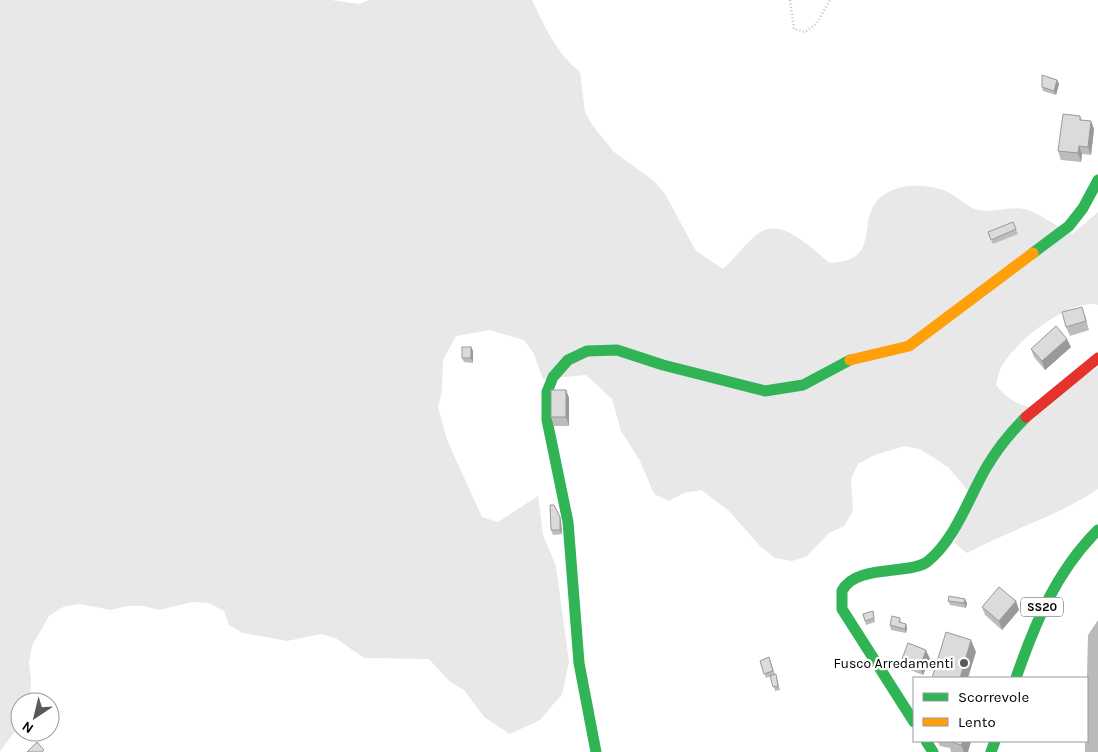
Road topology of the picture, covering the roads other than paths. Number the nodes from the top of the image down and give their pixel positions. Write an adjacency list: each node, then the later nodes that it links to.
1 (1098, 180): 9 (main road)
2 (1098, 358): 8 (main road)
3 (1098, 519): 6 (main road)
4 (1098, 530): 6 (main road, SS20)
5 (1098, 535): 6 (main road)
6 (1082, 544): 7 (main road, SS20)
7 (1016, 677)
8 (913, 720)
9 (596, 752)

